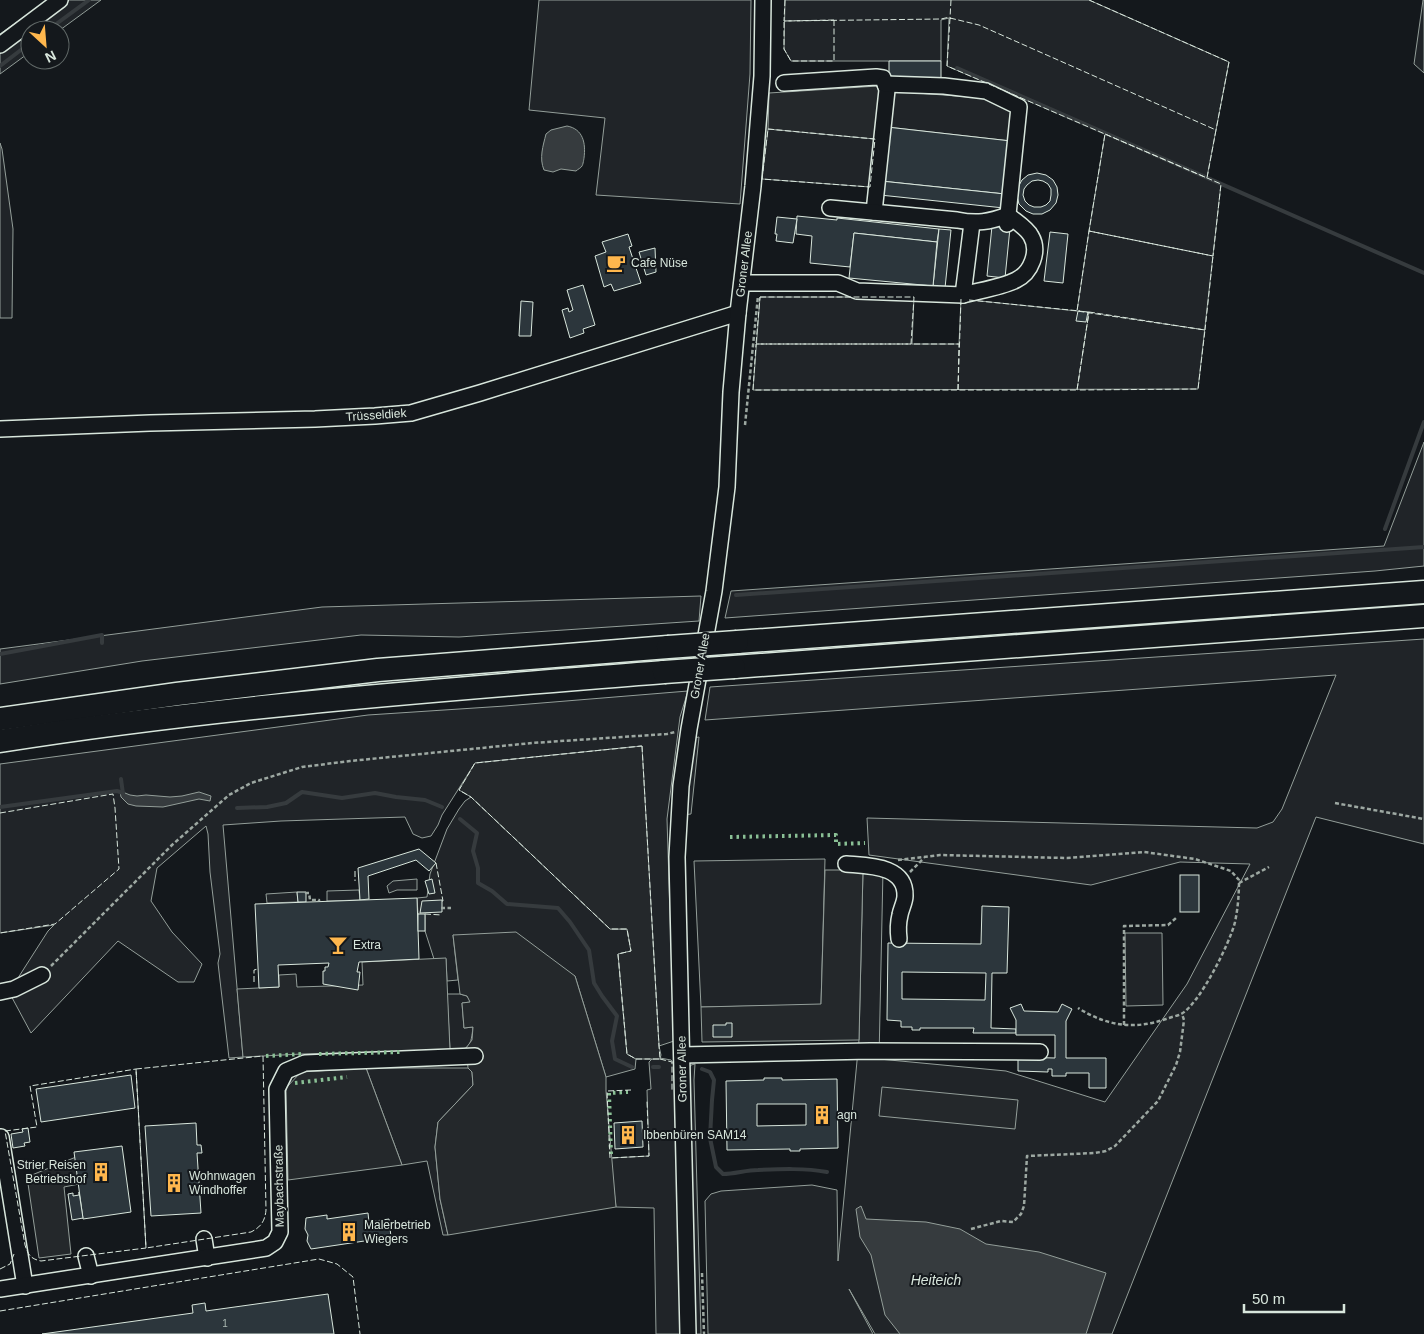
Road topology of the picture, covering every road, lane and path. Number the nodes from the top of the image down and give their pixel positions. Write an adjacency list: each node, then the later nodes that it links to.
1 (60, 0): 3 (street)
2 (763, 0): 10 (street, Groner Allee)
3 (0, 45)
4 (784, 83): 5 (street)
5 (885, 84): 7 (street); 8 (street)
6 (830, 208): 7 (street)
7 (874, 212): 9 (street)
8 (1007, 220): 9 (street); 11 (street)
9 (972, 223): 11 (street)
10 (742, 283): 11 (street); 12 (street, Groner Allee)
11 (963, 295)
12 (738, 313): 13 (street, Trüsseldiek); 17 (street, Groner Allee)
13 (0, 429)
14 (1424, 592): 16 (highway, bridge)
15 (1424, 616): 18 (highway, bridge)
16 (0, 719)
17 (689, 729): 33 (path); 39 (street, Groner Allee)
18 (0, 741)
19 (1335, 803): 20 (path)
20 (1424, 819)
21 (925, 856): 23 (path); 25 (path); 26 (path)
22 (846, 864): 23 (street)
23 (875, 867): 25 (street)
24 (1270, 867): 26 (path)
25 (901, 882): 32 (street)
26 (1239, 883): 36 (path)
27 (306, 892): 28 (path)
28 (319, 901)
29 (441, 908): 30 (path)
30 (450, 908)
31 (1176, 918): 37 (path)
32 (898, 939)
33 (42, 975): 34 (street)
34 (0, 992)
35 (1078, 1008): 37 (path)
36 (1182, 1014): 37 (path); 42 (path)
37 (1124, 1026)
38 (1040, 1052): 39 (street)
39 (682, 1055): 49 (street, Groner Allee)
40 (475, 1056): 45 (street, Maybachstraße)
41 (1, 1141): 47 (street)
42 (971, 1229)
43 (204, 1239): 45 (street)
44 (86, 1256): 46 (street)
45 (207, 1258): 46 (street, Maybachstraße)
46 (90, 1276): 47 (street, Maybachstraße)
47 (25, 1286): 48 (street, Maybachstraße)
48 (0, 1289)
49 (688, 1334)

